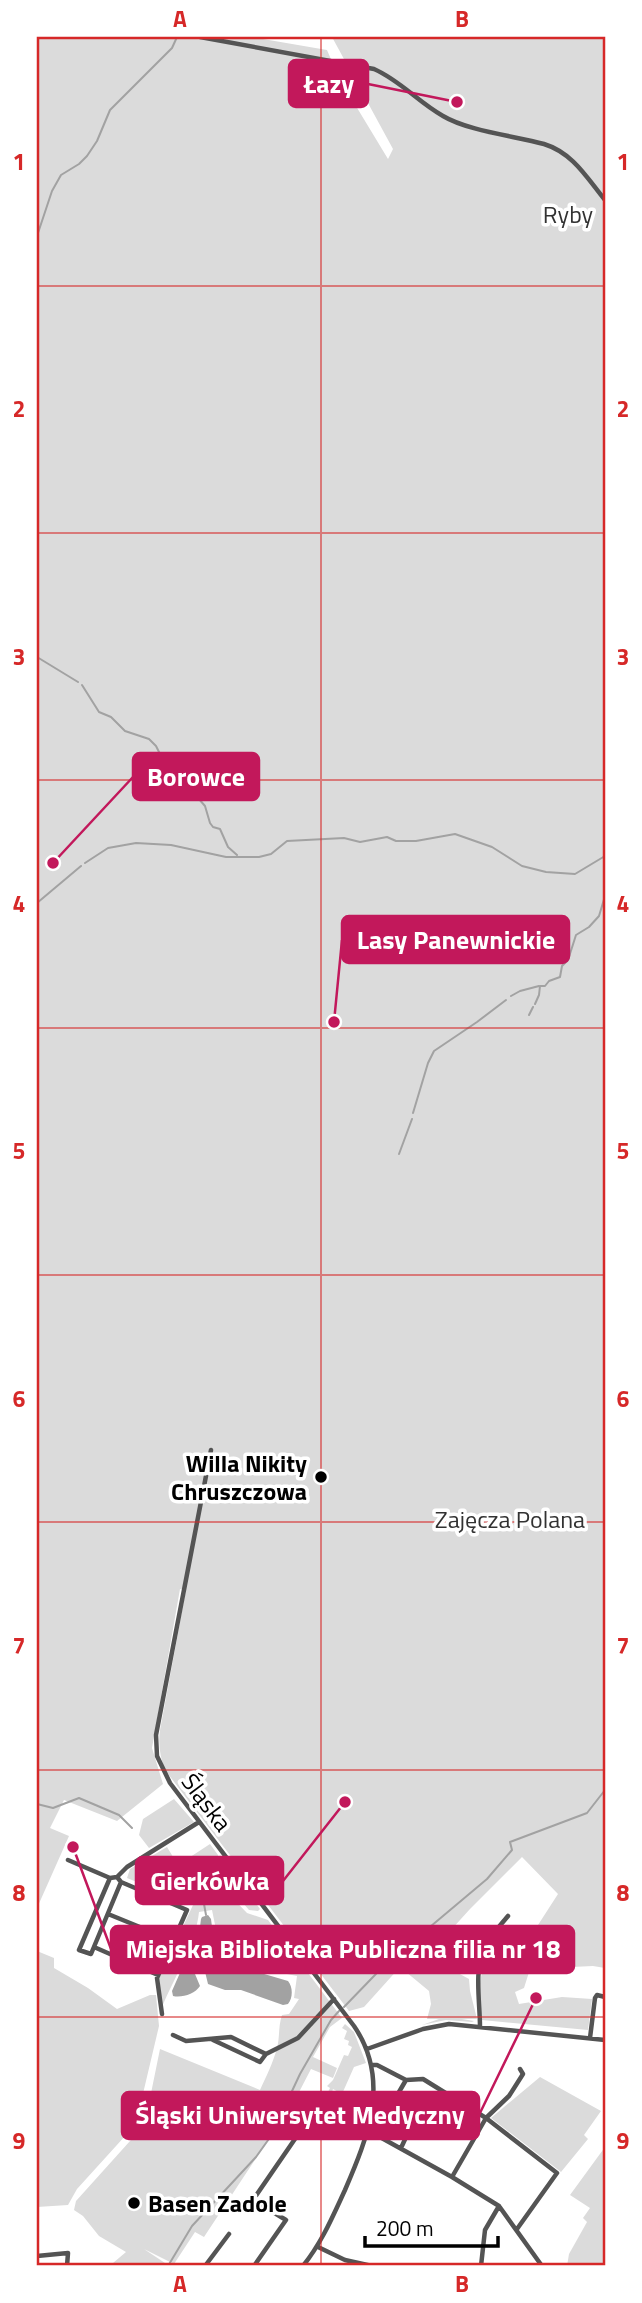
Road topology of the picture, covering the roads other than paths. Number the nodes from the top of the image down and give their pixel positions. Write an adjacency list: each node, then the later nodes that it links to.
1 (200, 37): 2 (street)
2 (605, 200)
3 (211, 1450): 4 (street, Śląska)
4 (199, 1822): 7 (street); 14 (street, Śląska)
5 (68, 1860): 6 (street)
6 (110, 1878): 7 (street); 11 (street)
7 (119, 1880): 8 (street); 12 (street)
8 (108, 1914): 10 (street); 11 (street)
9 (508, 1916): 16 (street)
10 (157, 1934)
11 (94, 1947): 12 (street)
12 (158, 1976): 15 (street)
13 (605, 1997): 18 (street)
14 (334, 1999): 21 (street, Śląska); 22 (street)
15 (162, 2014)
16 (480, 2027): 18 (street); 21 (street)
17 (173, 2035): 19 (street)
18 (590, 2038): 20 (street)
19 (211, 2039): 22 (street); 22 (street)
20 (605, 2040)
21 (367, 2049): 23 (street, Śląska)
22 (266, 2053)
23 (371, 2065): 25 (street); 29 (street, Śląska)
24 (520, 2069): 27 (street)
25 (406, 2080): 26 (street); 27 (street)
26 (410, 2098): 28 (street); 28 (street)
27 (486, 2118): 32 (street); 34 (street)
28 (406, 2130): 31 (street)
29 (369, 2132): 31 (street); 36 (street, Śląska)
30 (297, 2136): 41 (street)
31 (401, 2148): 32 (street)
32 (452, 2177): 33 (street)
33 (499, 2206): 34 (street); 44 (street)
34 (517, 2230): 45 (street)
35 (229, 2234): 40 (street)
36 (318, 2247): 38 (street); 42 (street, Śląska)
37 (37, 2256): 39 (street)
38 (359, 2265): 43 (street)
39 (67, 2266)
40 (205, 2266)
41 (254, 2266)
42 (303, 2266)
43 (373, 2266)
44 (481, 2266)
45 (542, 2266)

